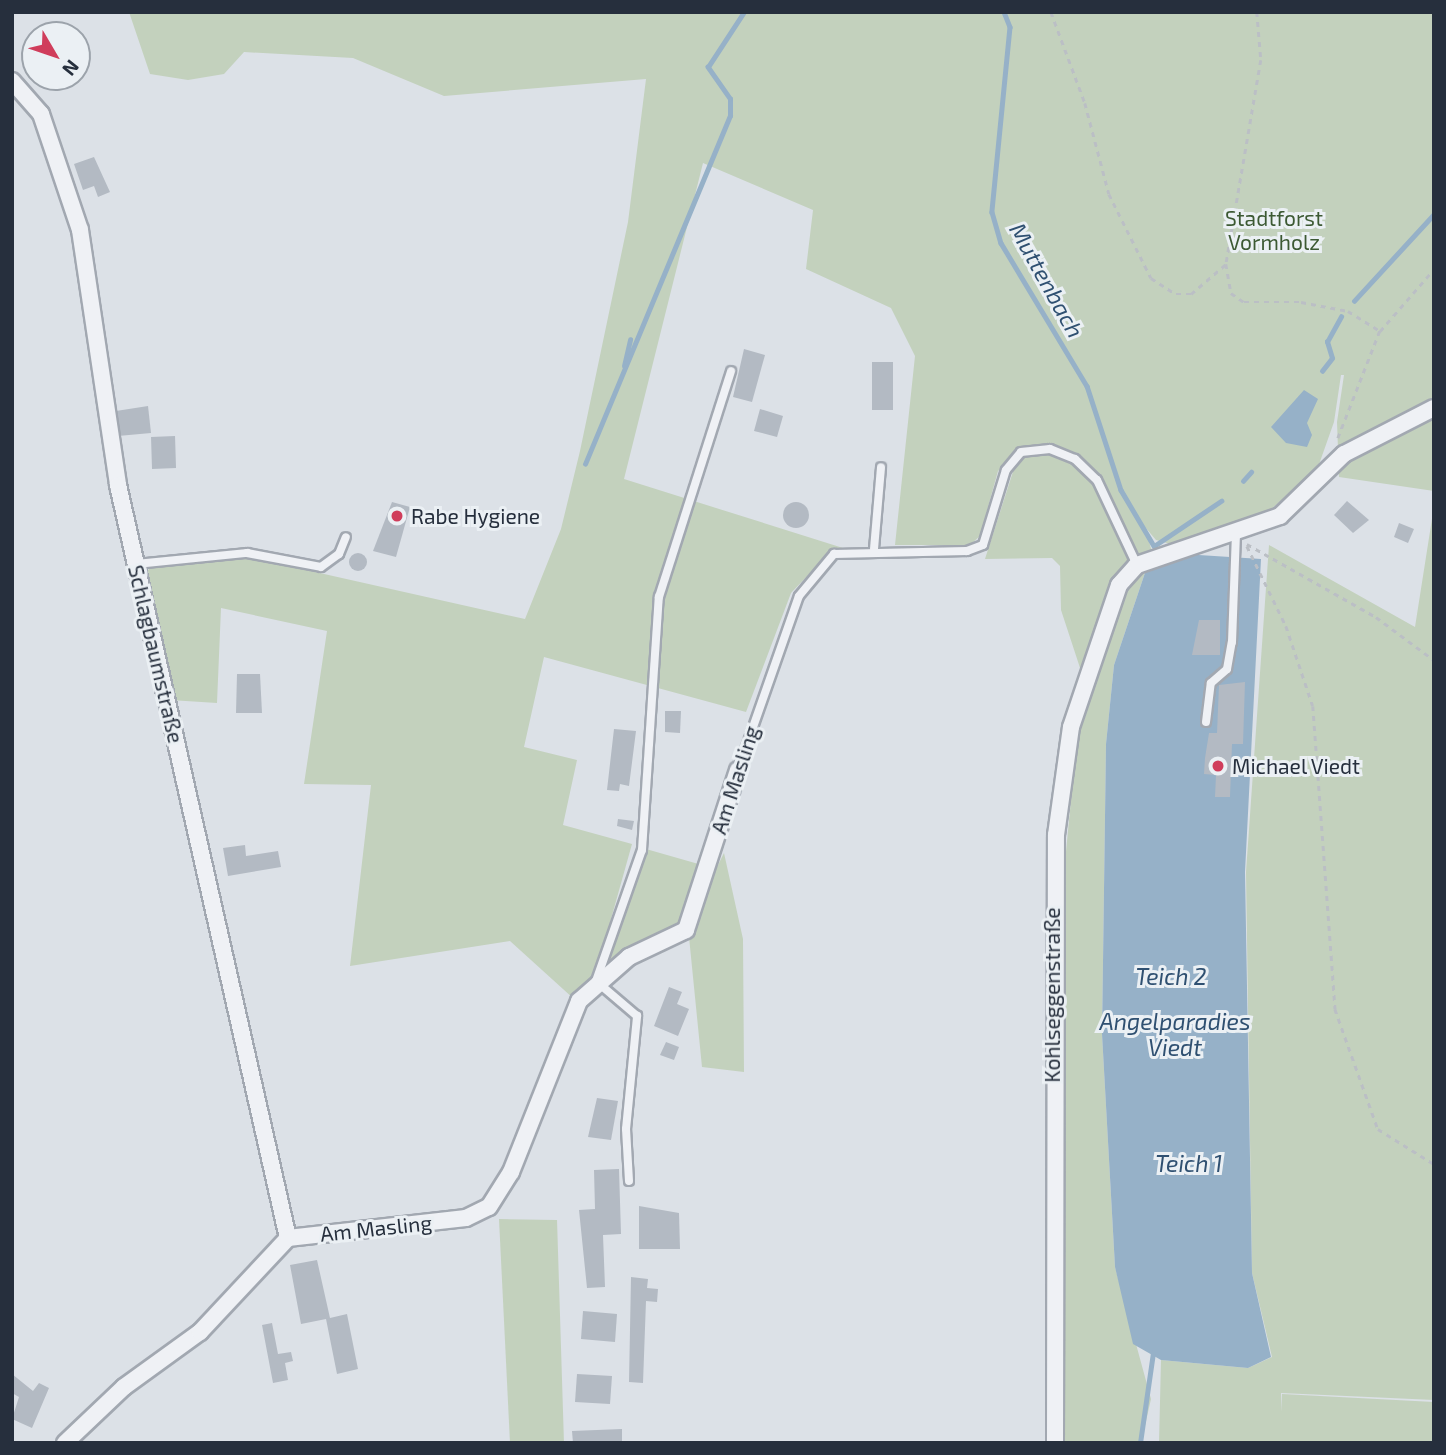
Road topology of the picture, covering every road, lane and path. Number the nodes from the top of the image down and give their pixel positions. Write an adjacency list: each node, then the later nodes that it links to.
1 (1051, 12): 4 (path)
2 (1257, 12): 4 (path)
3 (12, 81): 14 (street, Schlagbaumstraße)
4 (1226, 264): 6 (path)
5 (1434, 269): 6 (path)
6 (1380, 331): 9 (path)
7 (731, 371): 19 (lane)
8 (1434, 408): 11 (street)
9 (1336, 444)
10 (881, 467): 13 (lane)
11 (1236, 535): 15 (street); 17 (lane)
12 (346, 537): 14 (lane)
13 (874, 549): 15 (lane, Am Masling); 18 (lane, Am Masling)
14 (136, 564): 22 (street, Schlagbaumstraße)
15 (1138, 565): 24 (street, Kohlseggenstraße)
16 (1434, 660): 20 (path)
17 (1206, 722)
18 (738, 770): 19 (street, Am Masling)
19 (596, 981): 21 (lane); 22 (street, Am Masling)
20 (1434, 1164)
21 (629, 1181)
22 (288, 1238): 23 (street)
23 (65, 1443)
24 (1055, 1443)

